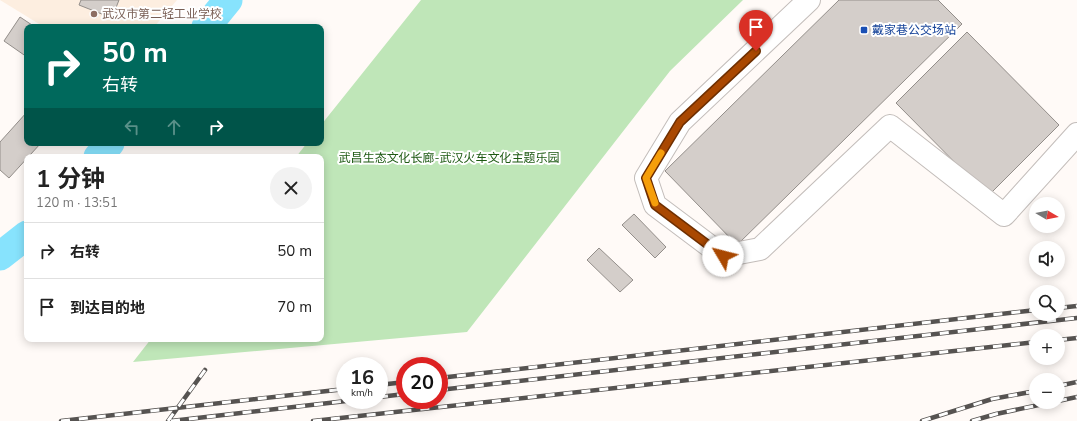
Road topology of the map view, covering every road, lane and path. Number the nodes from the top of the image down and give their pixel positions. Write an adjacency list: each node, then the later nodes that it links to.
1 (809, 0): 2 (lane)
2 (1077, 134)

